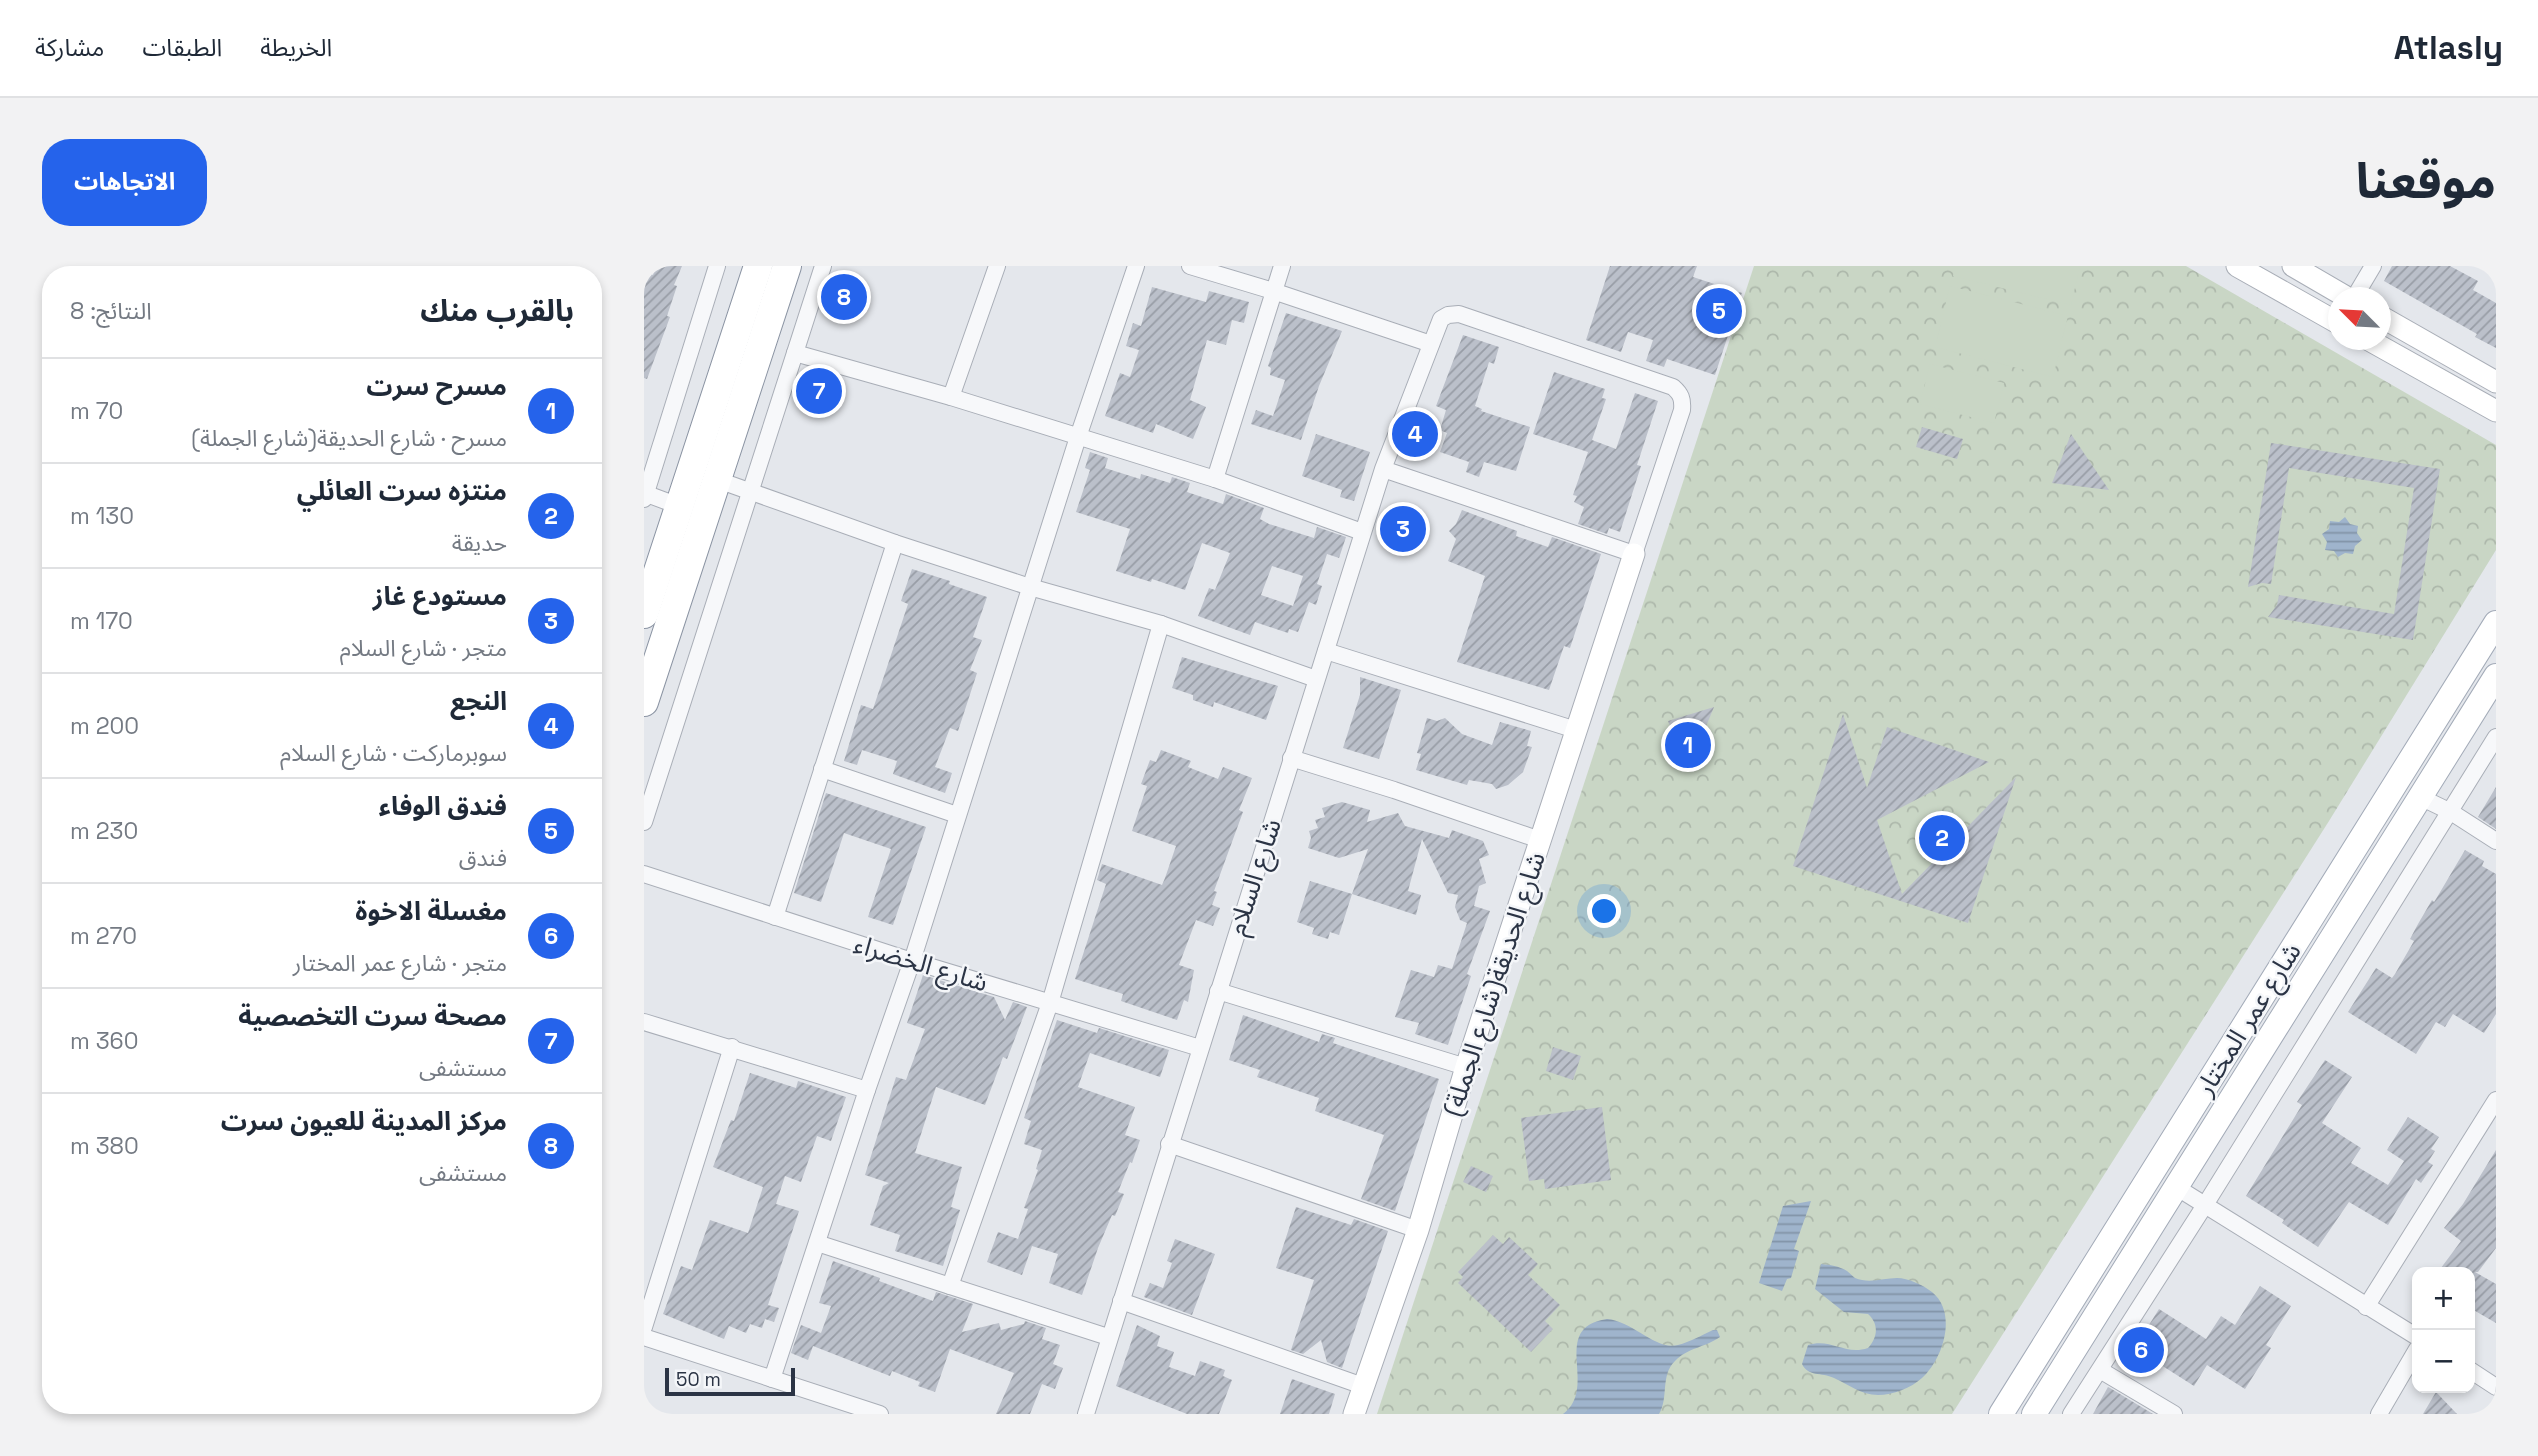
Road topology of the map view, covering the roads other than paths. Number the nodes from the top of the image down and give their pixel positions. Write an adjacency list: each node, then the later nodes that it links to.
1 (717, 266): 28 (street)
2 (758, 266): 29 (highway)
3 (787, 266): 26 (highway)
4 (823, 266): 19 (street)
5 (997, 266): 21 (street)
6 (1136, 266): 23 (street)
7 (1190, 266): 14 (street)
8 (1282, 266): 14 (street)
9 (2237, 266): 15 (street)
10 (2293, 266): 12 (street)
11 (2373, 266): 13 (street)
12 (2329, 287)
13 (2361, 287)
14 (1273, 291): 17 (street); 25 (street)
15 (2328, 317)
16 (2391, 322): 20 (street)
17 (1430, 344): 24 (street, شارع السلام); 32 (street, شارع السلام)
18 (2386, 350): 22 (street)
19 (795, 353): 21 (street); 27 (street)
20 (2496, 382)
21 (951, 397): 23 (street)
22 (2496, 411)
23 (1078, 438): 25 (street); 33 (street)
24 (1383, 469): 30 (street, شارع السلام); 32 (street)
25 (1215, 479): 30 (street)
26 (718, 480): 27 (street); 40 (highway)
27 (750, 491): 31 (street); 48 (street)
28 (645, 495): 29 (street)
29 (679, 506): 34 (highway)
30 (1362, 532): 37 (street, شارع السلام)
31 (895, 543): 33 (street); 44 (street)
32 (1634, 554): 41 (street, شارع الحديقة(شارع الجملة))
33 (1030, 587): 36 (street); 47 (street)
34 (644, 614)
35 (2496, 623): 83 (main road, شارع عمر المختار)
36 (1161, 624): 39 (street); 55 (street)
37 (1326, 651): 39 (street, شارع السلام); 41 (street)
38 (2496, 676): 45 (main road)
39 (1316, 680): 43 (street, شارع السلام)
40 (644, 702)
41 (1576, 730): 49 (street, شارع الحديقة(شارع الجملة))
42 (2496, 737): 46 (street)
43 (1291, 758): 49 (street); 54 (street, شارع السلام)
44 (822, 769): 47 (street); 52 (street)
45 (2420, 797): 46 (street); 63 (main road)
46 (2451, 812): 50 (street); 64 (street)
47 (957, 815): 53 (street)
48 (644, 822)
49 (1540, 840): 59 (street, شارع الحديقة(شارع الجملة))
50 (2496, 841)
51 (644, 874): 52 (street, شارع الخضراء)
52 (775, 917): 53 (street, شارع الخضراء)
53 (912, 961): 55 (street, شارع الخضراء); 60 (street)
54 (1218, 991): 58 (street, شارع السلام); 59 (street)
55 (1050, 1003): 58 (street, شارع الخضراء); 67 (street)
56 (644, 1022): 57 (street)
57 (732, 1047): 60 (street); 70 (street)
58 (1200, 1048): 62 (street, شارع السلام)
59 (1466, 1067): 65 (street, شارع الحديقة(شارع الجملة))
60 (867, 1090): 66 (street)
61 (2496, 1100): 69 (street)
62 (1170, 1144): 65 (street); 68 (street, شارع السلام)
63 (2176, 1187): 64 (street); 84 (main road)
64 (2206, 1205): 69 (street); 75 (street)
65 (1418, 1230): 78 (street, شارع الحديقة(شارع الجملة))
66 (817, 1243): 67 (street); 77 (street)
67 (950, 1286): 73 (street)
68 (1121, 1301): 73 (street, شارع السلام); 78 (street)
69 (2366, 1307): 71 (street)
70 (644, 1327)
71 (2412, 1335)
72 (644, 1337): 77 (street)
73 (1108, 1337): 81 (street, شارع السلام)
74 (2412, 1358): 87 (street)
75 (2100, 1370): 85 (street); 86 (street)
76 (2475, 1373): 79 (street)
77 (772, 1379): 80 (street)
78 (1363, 1386): 82 (street, شارع الحديقة(شارع الجملة))
79 (2496, 1387)
80 (880, 1414)
81 (1086, 1414)
82 (1354, 1414)
83 (2001, 1414)
84 (2034, 1414)
85 (2071, 1414)
86 (2175, 1414)
87 (2379, 1414)

